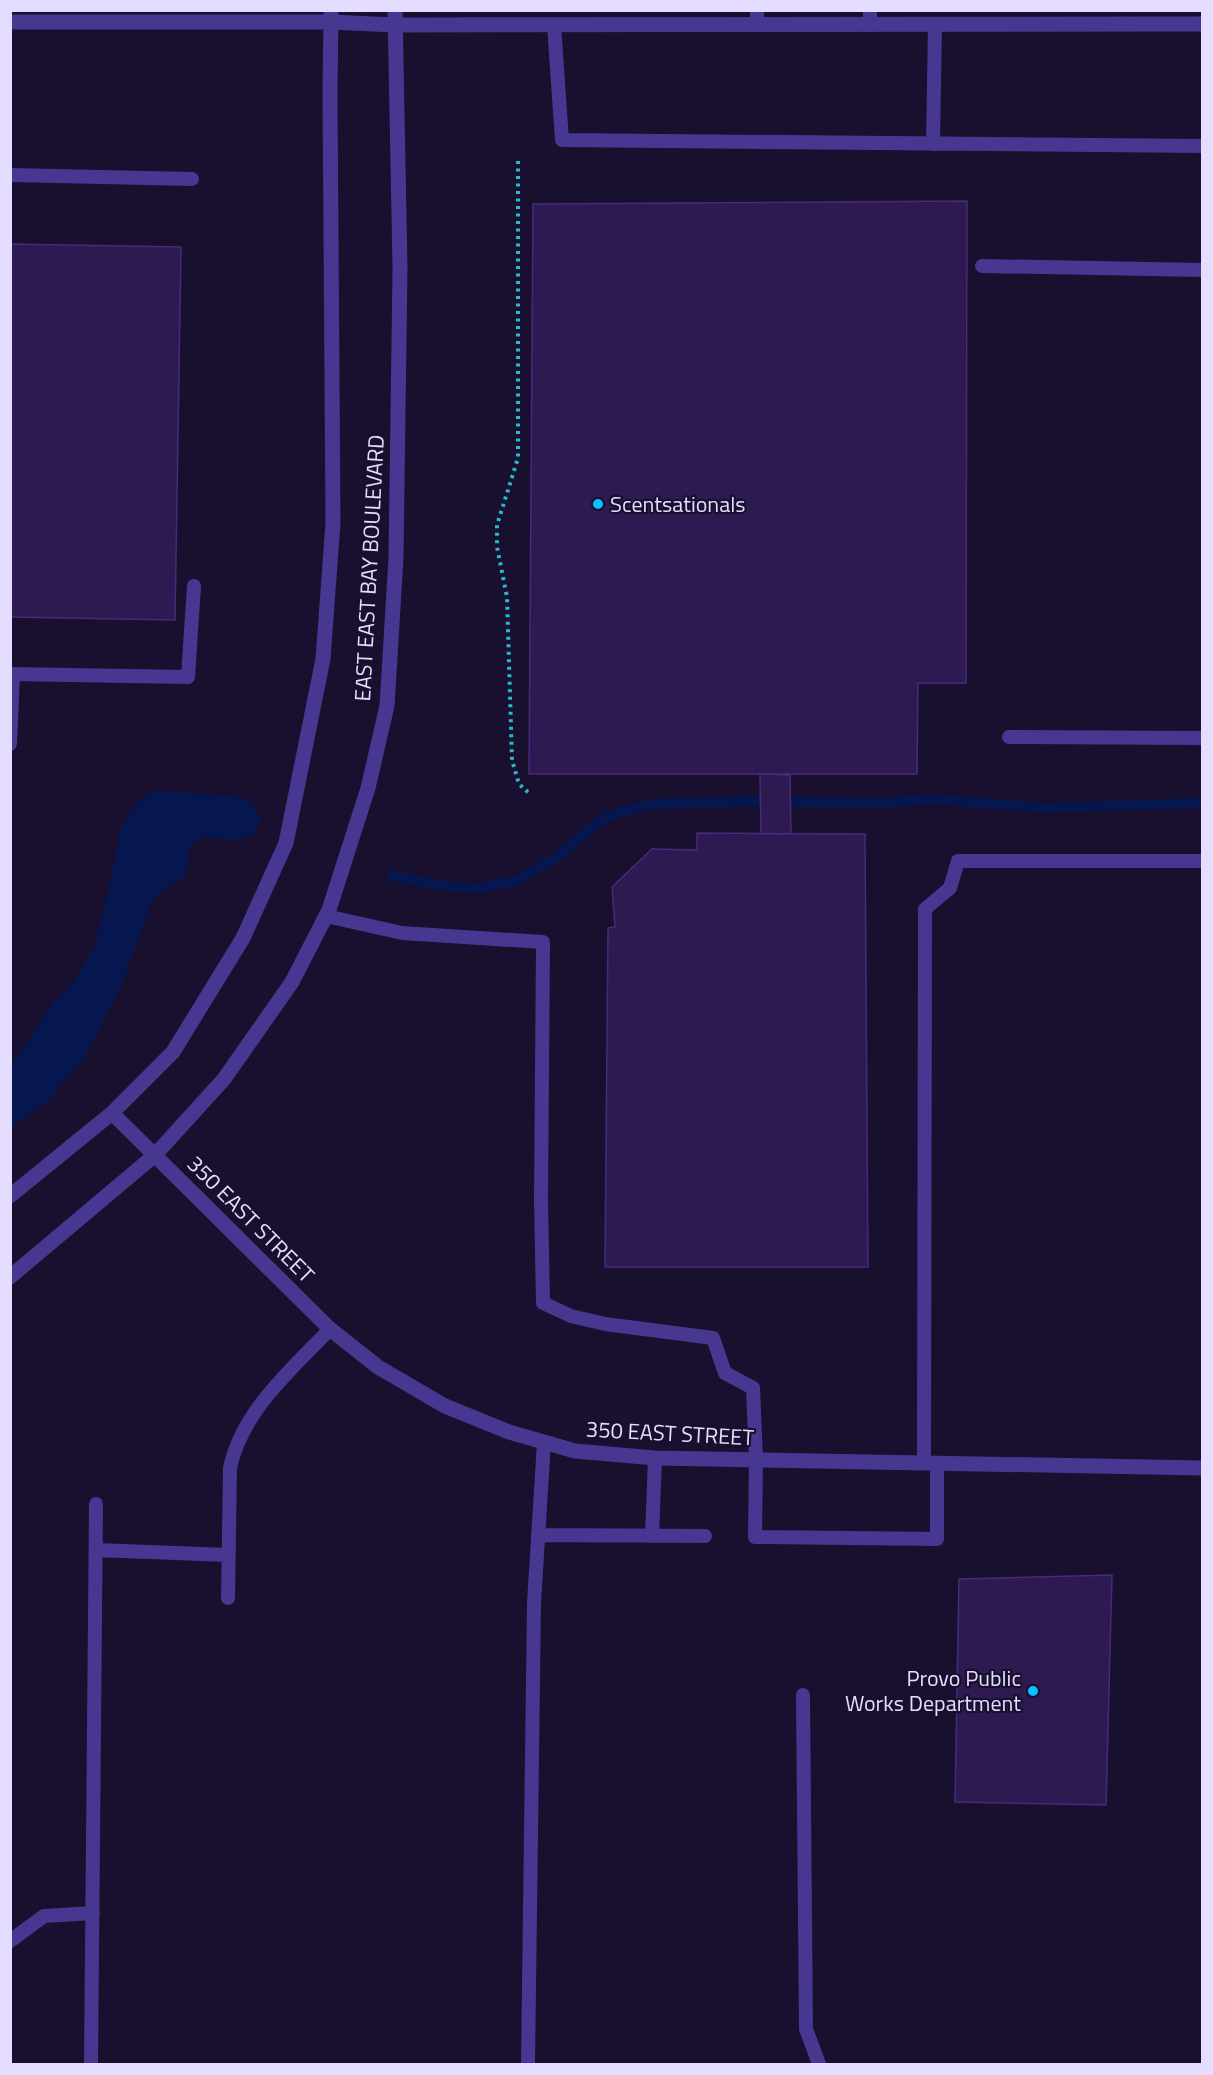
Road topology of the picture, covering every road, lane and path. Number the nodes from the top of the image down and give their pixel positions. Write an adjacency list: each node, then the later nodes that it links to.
1 (332, 16): 2 (street); 5 (street); 24 (street, EAST EAST BAY BOULEVARD)
2 (395, 18): 8 (street); 23 (street, EAST EAST BAY BOULEVARD)
3 (757, 18): 4 (street); 8 (street)
4 (870, 18): 6 (street)
5 (10, 22)
6 (935, 24): 7 (street); 9 (lane)
7 (1203, 24)
8 (554, 25): 9 (lane)
9 (933, 144): 10 (lane)
10 (1203, 146)
11 (518, 160): 21 (path)
12 (10, 175): 13 (lane)
13 (192, 179)
14 (982, 266): 15 (lane)
15 (1203, 270)
16 (194, 586): 17 (lane)
17 (12, 674): 20 (lane)
18 (1009, 737): 19 (lane)
19 (1203, 738)
20 (10, 744)
21 (531, 795)
22 (1203, 861): 32 (lane)
23 (326, 916): 25 (street, EAST EAST BAY BOULEVARD); 31 (lane)
24 (112, 1113): 25 (street, 350 EAST STREET); 26 (street, EAST EAST BAY BOULEVARD)
25 (155, 1155): 27 (street, EAST EAST BAY BOULEVARD); 28 (street, 350 EAST STREET)
26 (10, 1196)
27 (10, 1277)
28 (330, 1329): 29 (street, 350 EAST STREET); 39 (lane)
29 (544, 1442): 30 (street, 350 EAST STREET); 35 (lane)
30 (655, 1458): 31 (street, 350 EAST STREET); 36 (lane)
31 (756, 1460): 32 (street, 350 EAST STREET); 32 (lane)
32 (930, 1463): 33 (street, 350 EAST STREET)
33 (1203, 1468)
34 (96, 1504): 38 (lane)
35 (538, 1535): 36 (lane); 45 (lane)
36 (652, 1536): 37 (lane)
37 (705, 1536)
38 (96, 1550): 39 (lane); 42 (lane)
39 (228, 1555): 40 (lane)
40 (228, 1598)
41 (803, 1695): 46 (lane)
42 (93, 1913): 43 (lane); 44 (lane)
43 (10, 1941)
44 (91, 2064)
45 (528, 2064)
46 (819, 2064)

